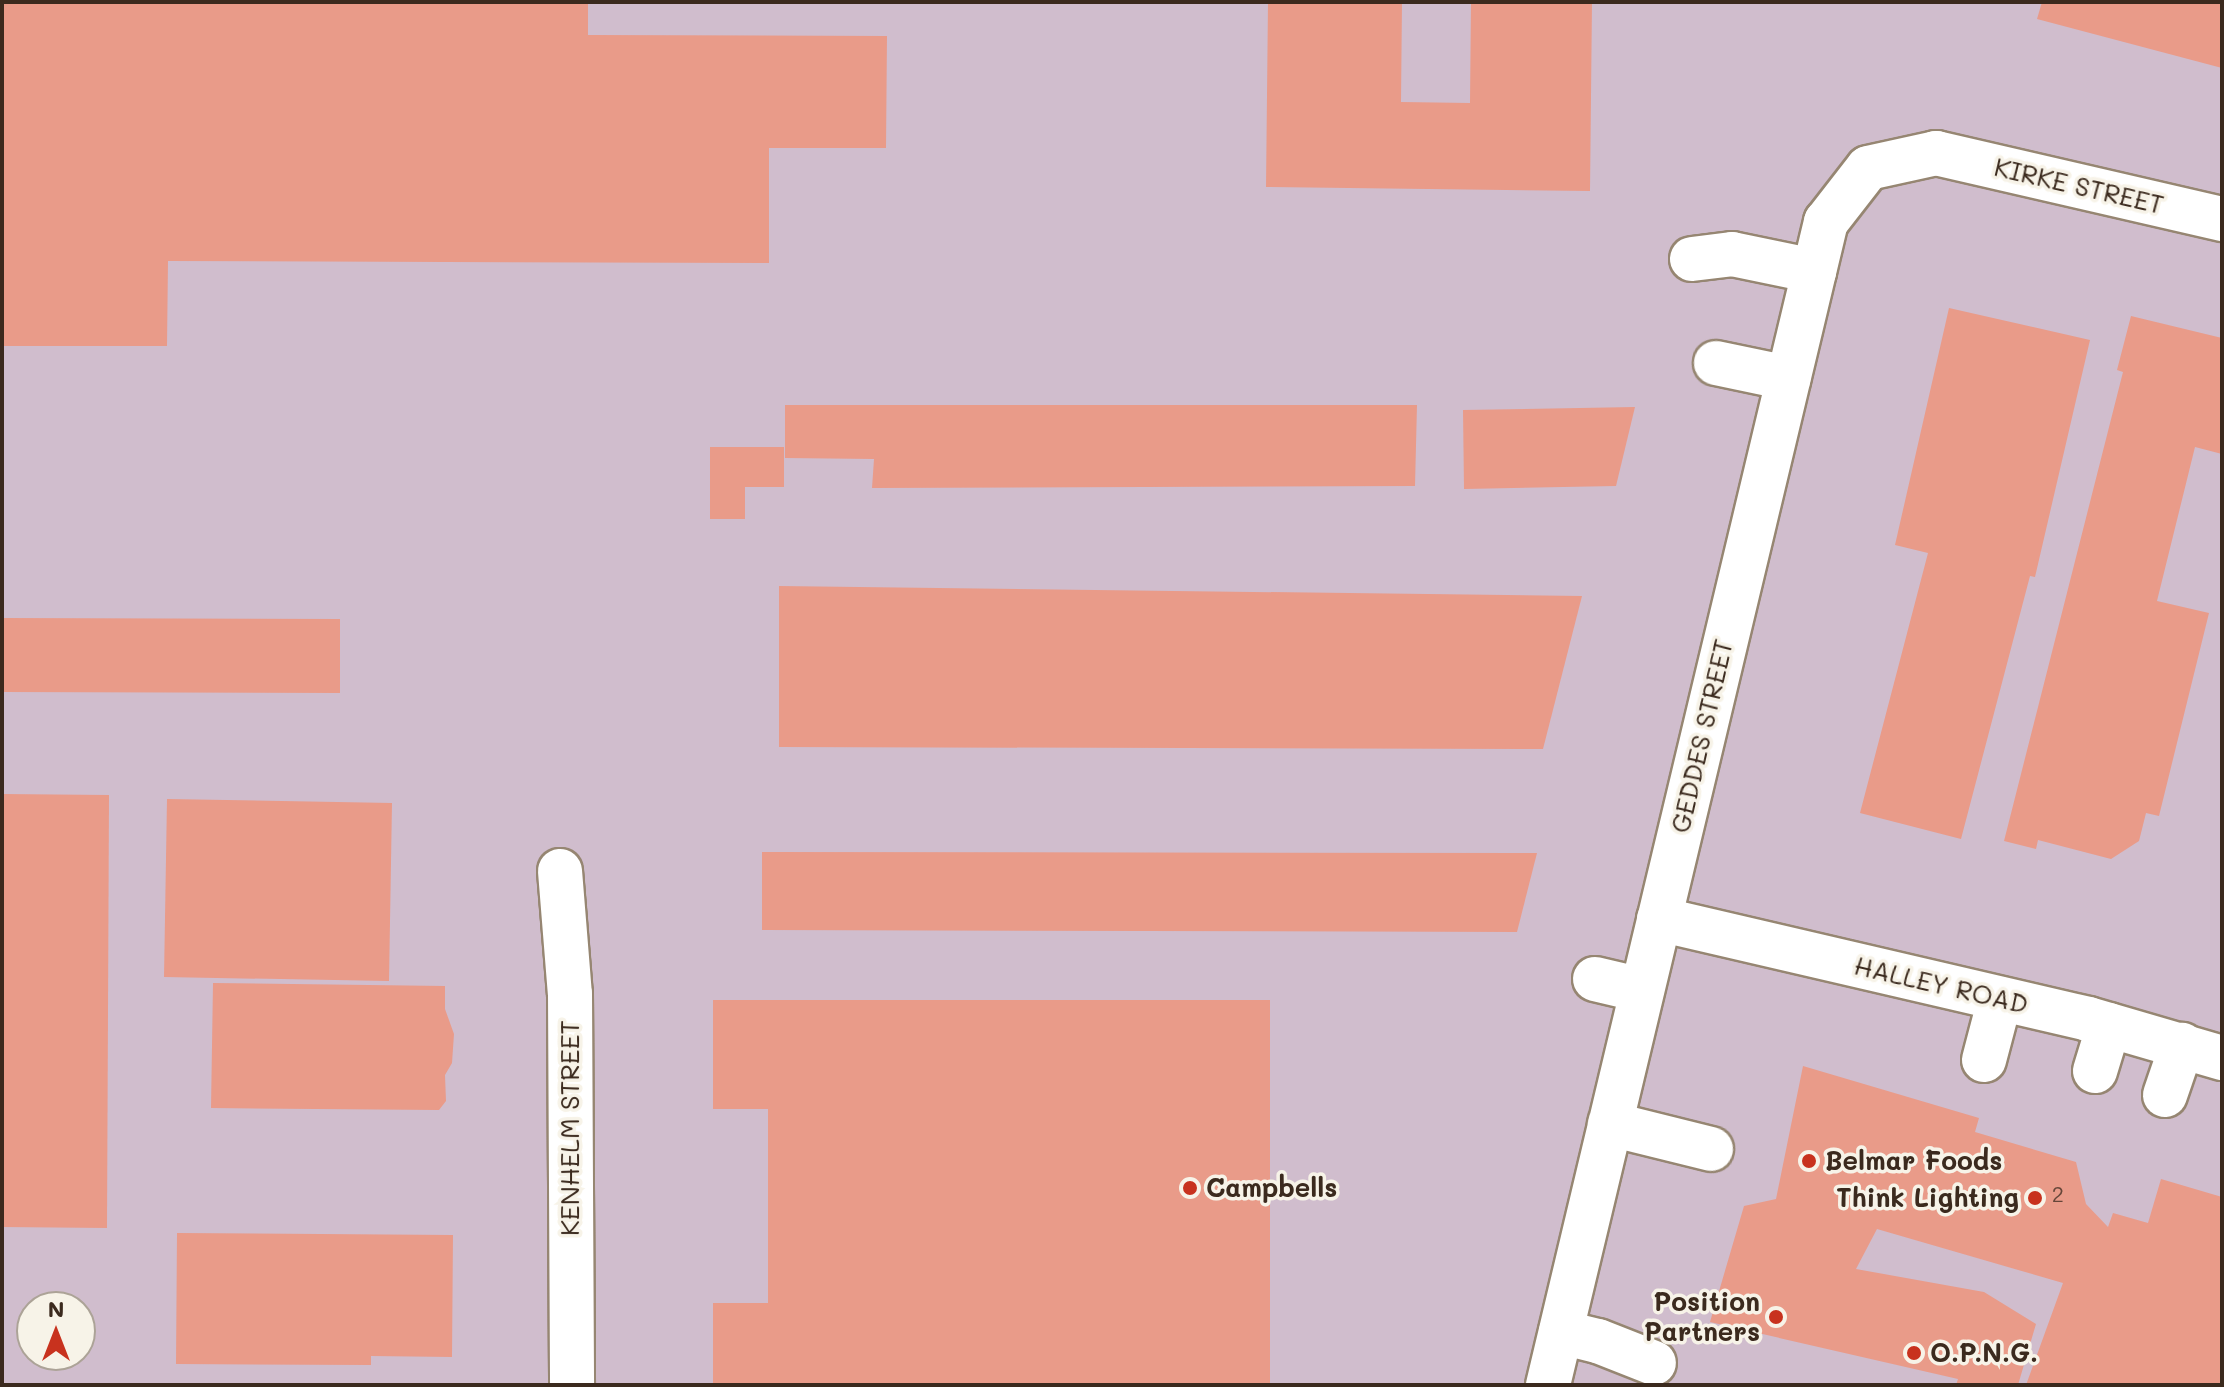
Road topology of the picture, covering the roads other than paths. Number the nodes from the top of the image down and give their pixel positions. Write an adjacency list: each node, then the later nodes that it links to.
1 (1936, 153): 2 (street, KIRKE STREET); 4 (street, GEDDES STREET)
2 (2222, 219)
3 (1716, 363): 4 (street)
4 (1788, 378): 6 (street, GEDDES STREET)
5 (560, 871): 19 (street, KENHELM STREET)
6 (1659, 919): 8 (street, GEDDES STREET); 9 (street, HALLEY ROAD)
7 (1595, 979): 8 (street)
8 (1642, 990): 15 (street, GEDDES STREET)
9 (2000, 999): 10 (street, HALLEY ROAD); 12 (street)
10 (2109, 1025): 11 (street, HALLEY ROAD); 13 (street)
11 (2202, 1052): 14 (street)
12 (1984, 1060)
13 (2095, 1071)
14 (2165, 1095)
15 (1610, 1124): 16 (street); 17 (street, GEDDES STREET)
16 (1711, 1149)
17 (1561, 1332): 18 (street); 20 (street, GEDDES STREET)
18 (1654, 1363)
19 (572, 1385)
20 (1548, 1385)

